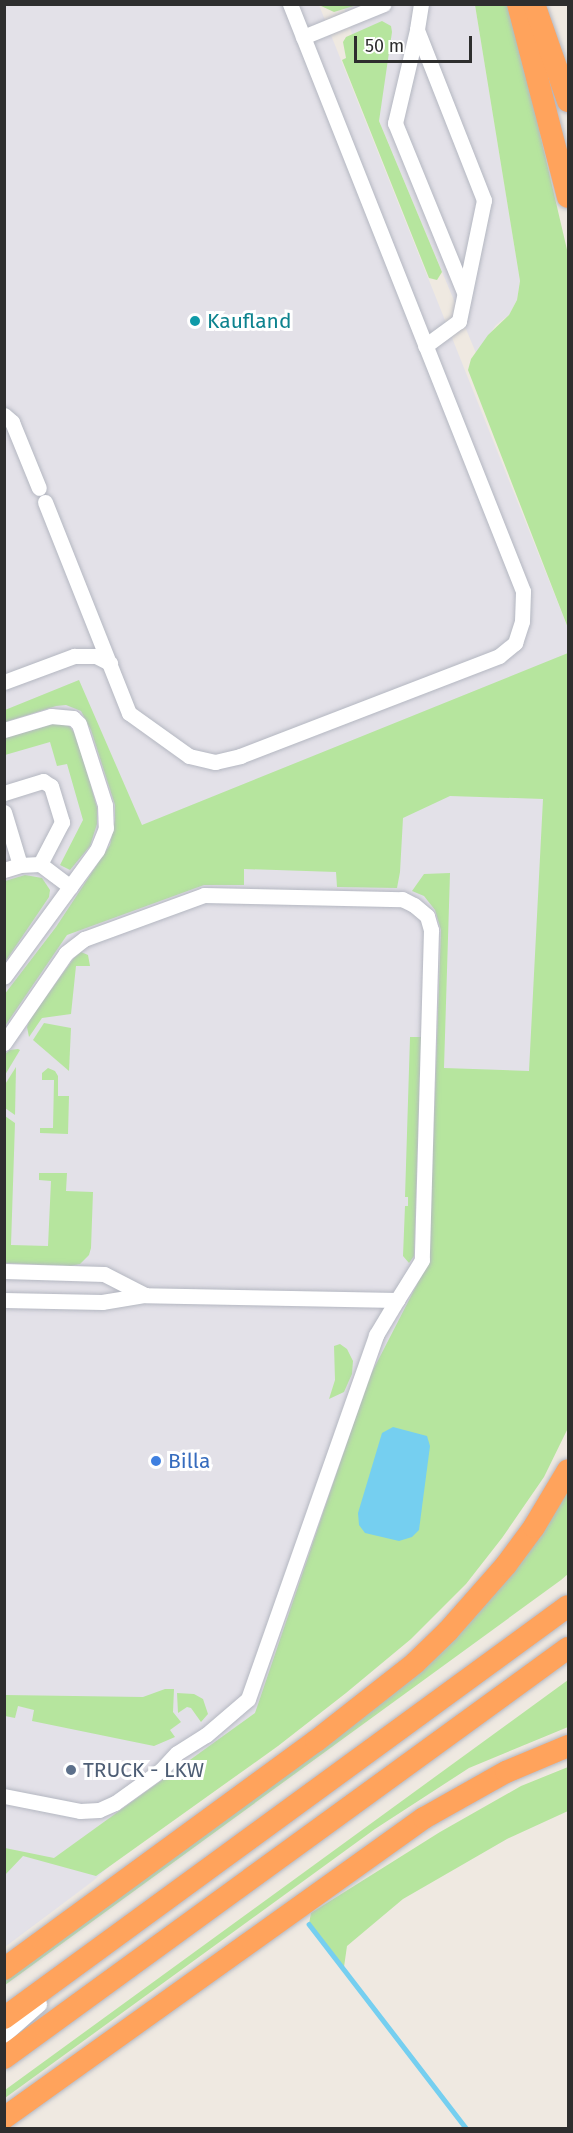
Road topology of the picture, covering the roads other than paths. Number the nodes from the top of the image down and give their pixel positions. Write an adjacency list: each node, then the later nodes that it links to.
1 (290, 4): 7 (lane)
2 (384, 4): 7 (lane)
3 (421, 4): 6 (lane)
4 (518, 4): 9 (highway)
5 (534, 4): 8 (highway)
6 (417, 30): 10 (lane); 10 (lane)
7 (303, 37): 11 (lane)
8 (568, 101)
9 (568, 197)
10 (465, 292): 11 (lane)
11 (425, 346): 13 (lane)
12 (4, 415): 13 (lane)
13 (110, 663): 14 (lane)
14 (4, 682)
15 (4, 730): 21 (lane)
16 (4, 793): 18 (lane)
17 (4, 812): 19 (lane)
18 (40, 864): 19 (lane); 21 (lane)
19 (20, 865): 20 (lane)
20 (4, 870)
21 (70, 887): 22 (lane)
22 (4, 977)
23 (4, 1043): 27 (lane)
24 (4, 1271): 25 (lane)
25 (144, 1295): 26 (lane); 27 (lane)
26 (4, 1300)
27 (397, 1300): 34 (lane)
28 (568, 1470): 36 (highway)
29 (568, 1588): 31 (highway)
30 (568, 1606): 31 (highway)
31 (516, 1644): 35 (highway)
32 (568, 1648): 37 (highway)
33 (568, 1746): 41 (highway)
34 (4, 1796)
35 (106, 1944): 38 (highway); 39 (lane)
36 (4, 1969)
37 (121, 1973): 39 (lane); 40 (highway)
38 (4, 2018)
39 (4, 2036)
40 (4, 2058)
41 (4, 2118)

